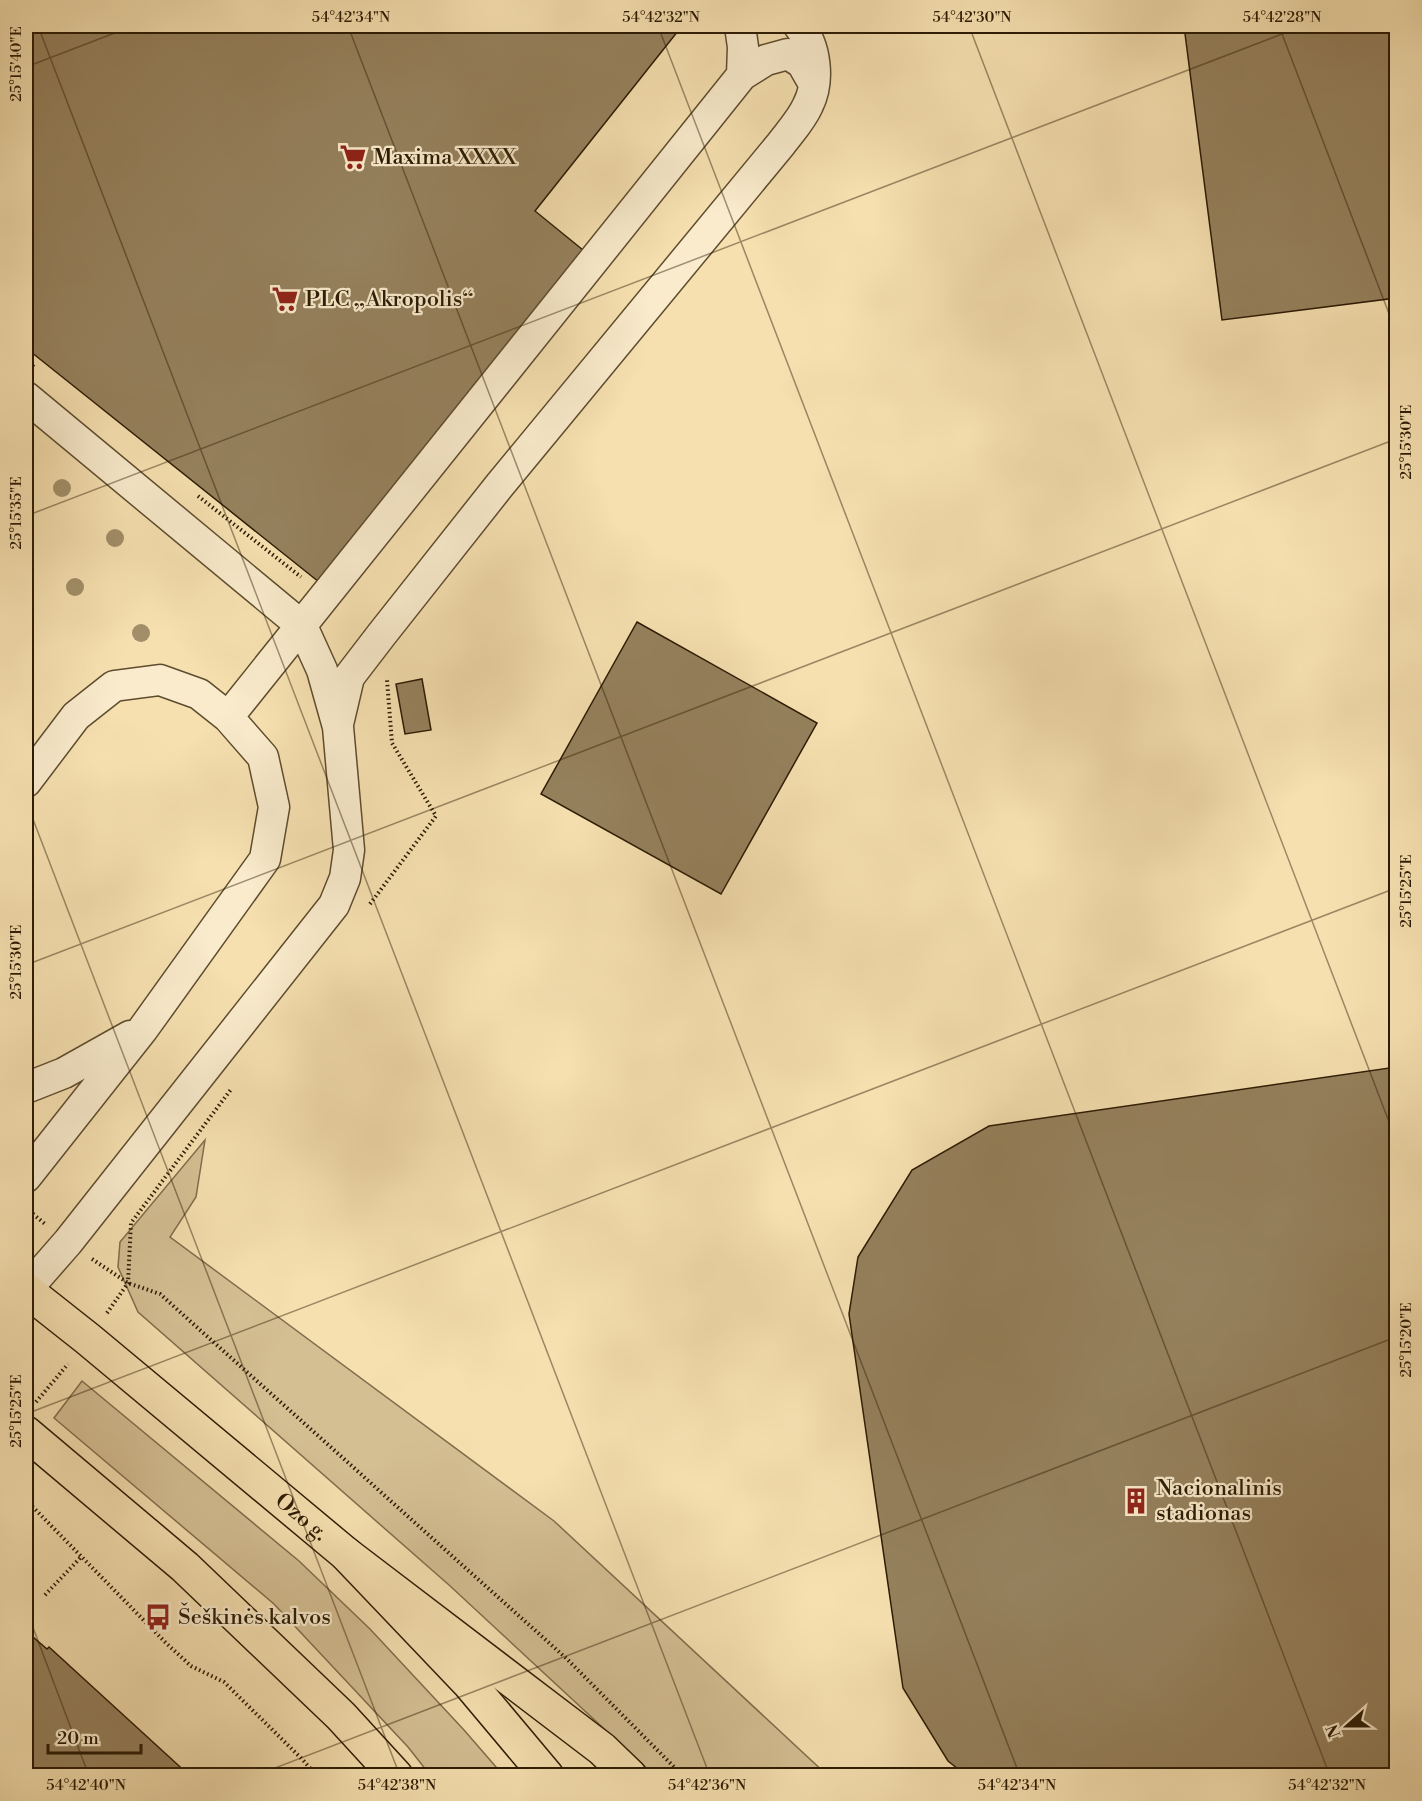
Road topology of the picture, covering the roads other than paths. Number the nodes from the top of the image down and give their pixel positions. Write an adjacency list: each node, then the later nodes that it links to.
1 (740, 26): 3 (street)
2 (799, 26): 4 (street)
3 (742, 75): 4 (street); 6 (street)
4 (814, 84): 8 (street)
5 (26, 397): 6 (street)
6 (302, 626): 7 (street); 8 (street)
7 (228, 717): 9 (street); 10 (street)
8 (338, 727): 13 (street)
9 (26, 782)
10 (143, 1029): 11 (street); 12 (street)
11 (26, 1088)
12 (26, 1177)
13 (26, 1290): 15 (main road, Ozo g.)
14 (26, 1433): 16 (main road)
15 (346, 1554): 17 (main road, Ozo g.); 18 (main road)
16 (396, 1776)
17 (547, 1776)
18 (630, 1776)

